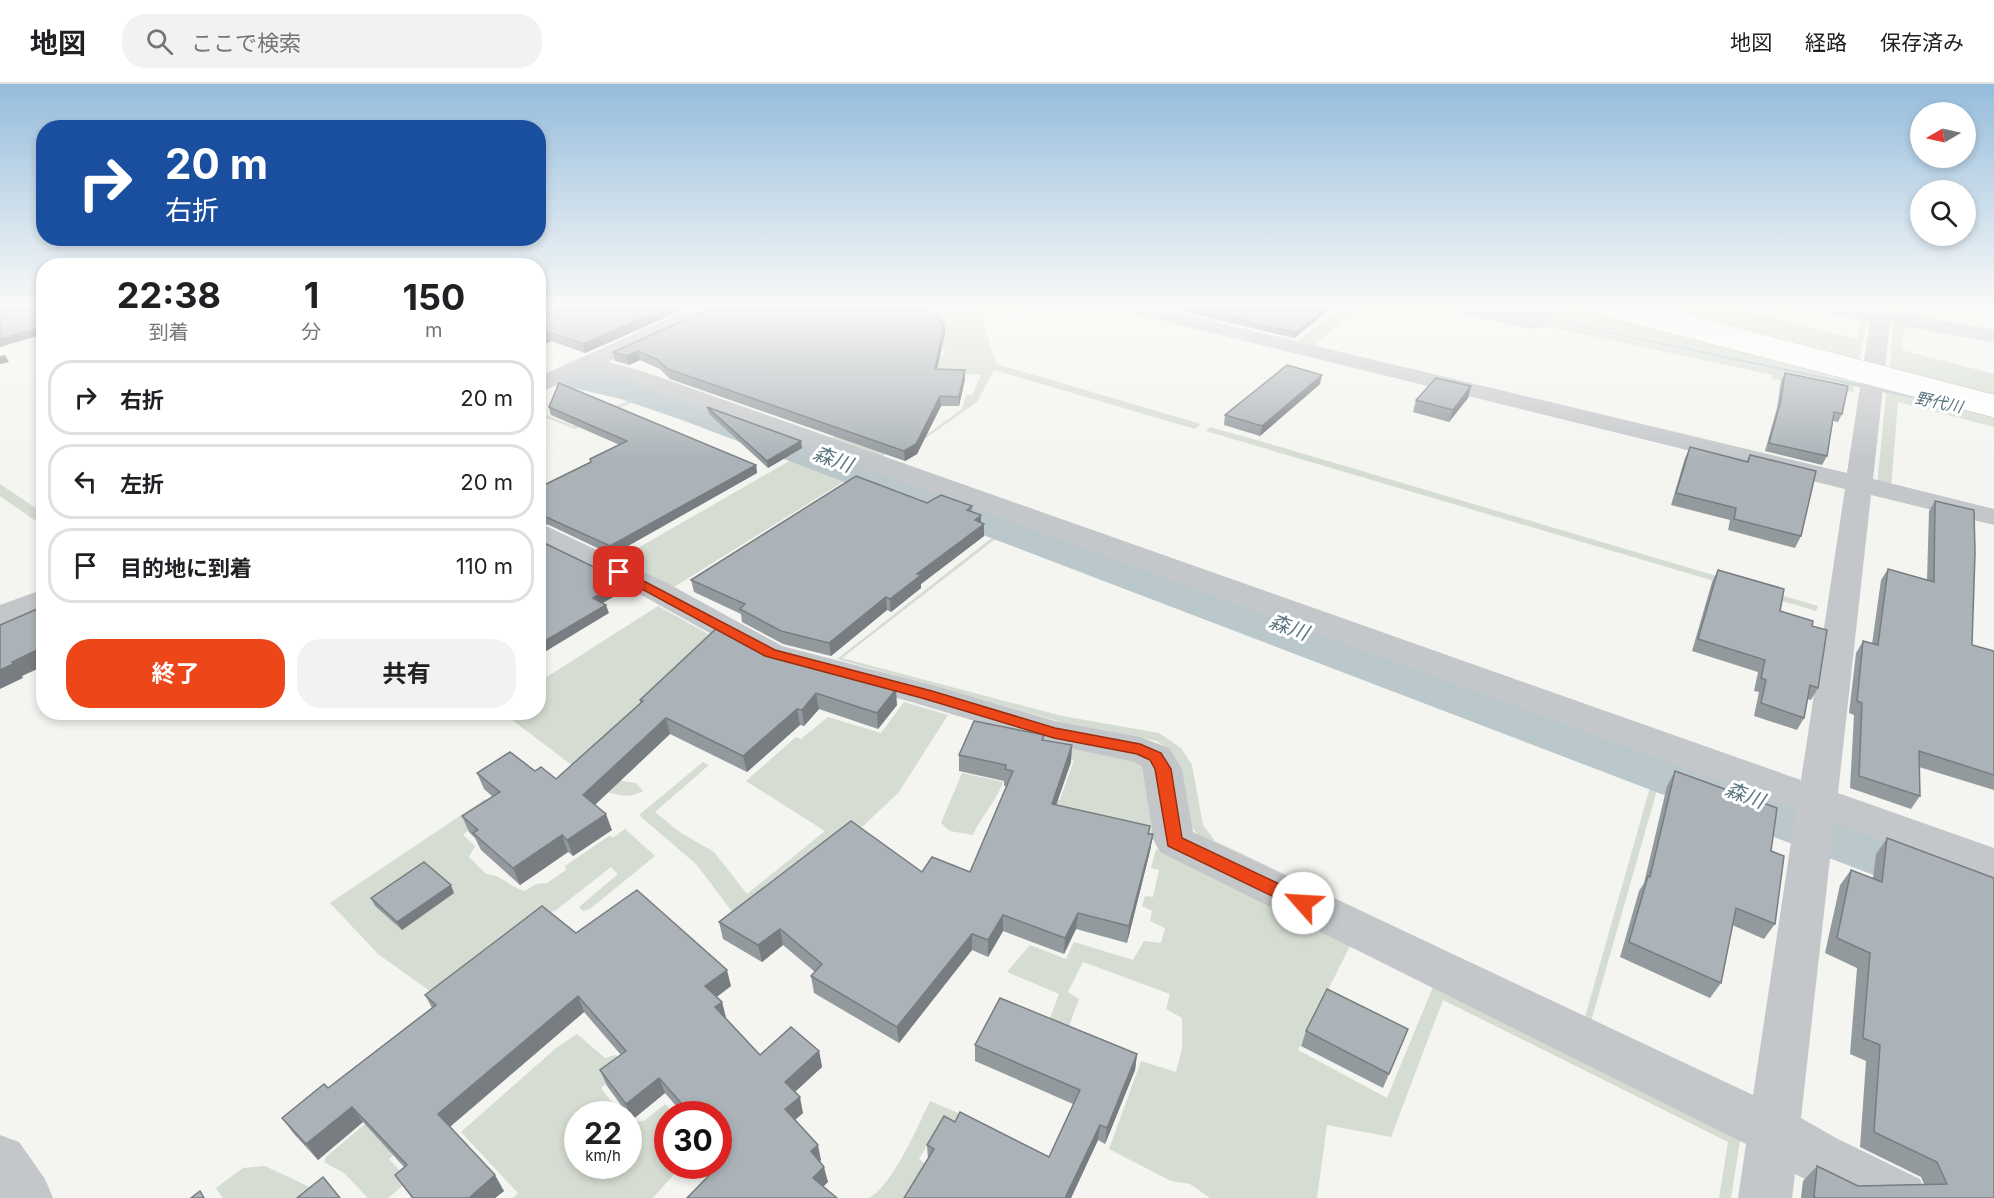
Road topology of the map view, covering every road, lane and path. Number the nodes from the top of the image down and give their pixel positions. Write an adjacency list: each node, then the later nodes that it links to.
1 (604, 357): 5 (street)
2 (1336, 357): 8 (street)
3 (1808, 357): 7 (highway, bridge)
4 (1876, 357): 8 (street)
5 (591, 364): 6 (street); 13 (street)
6 (546, 383)
7 (1994, 406)
8 (1858, 486): 9 (street); 13 (street)
9 (1994, 517)
10 (546, 537): 15 (street)
11 (36, 601): 12 (street)
12 (0, 616)
13 (1815, 813): 14 (street); 15 (street)
14 (1994, 865)
15 (1774, 1131): 18 (street); 19 (street)
16 (0, 1161): 17 (street)
17 (26, 1198)
18 (1766, 1198)
19 (1901, 1198)

